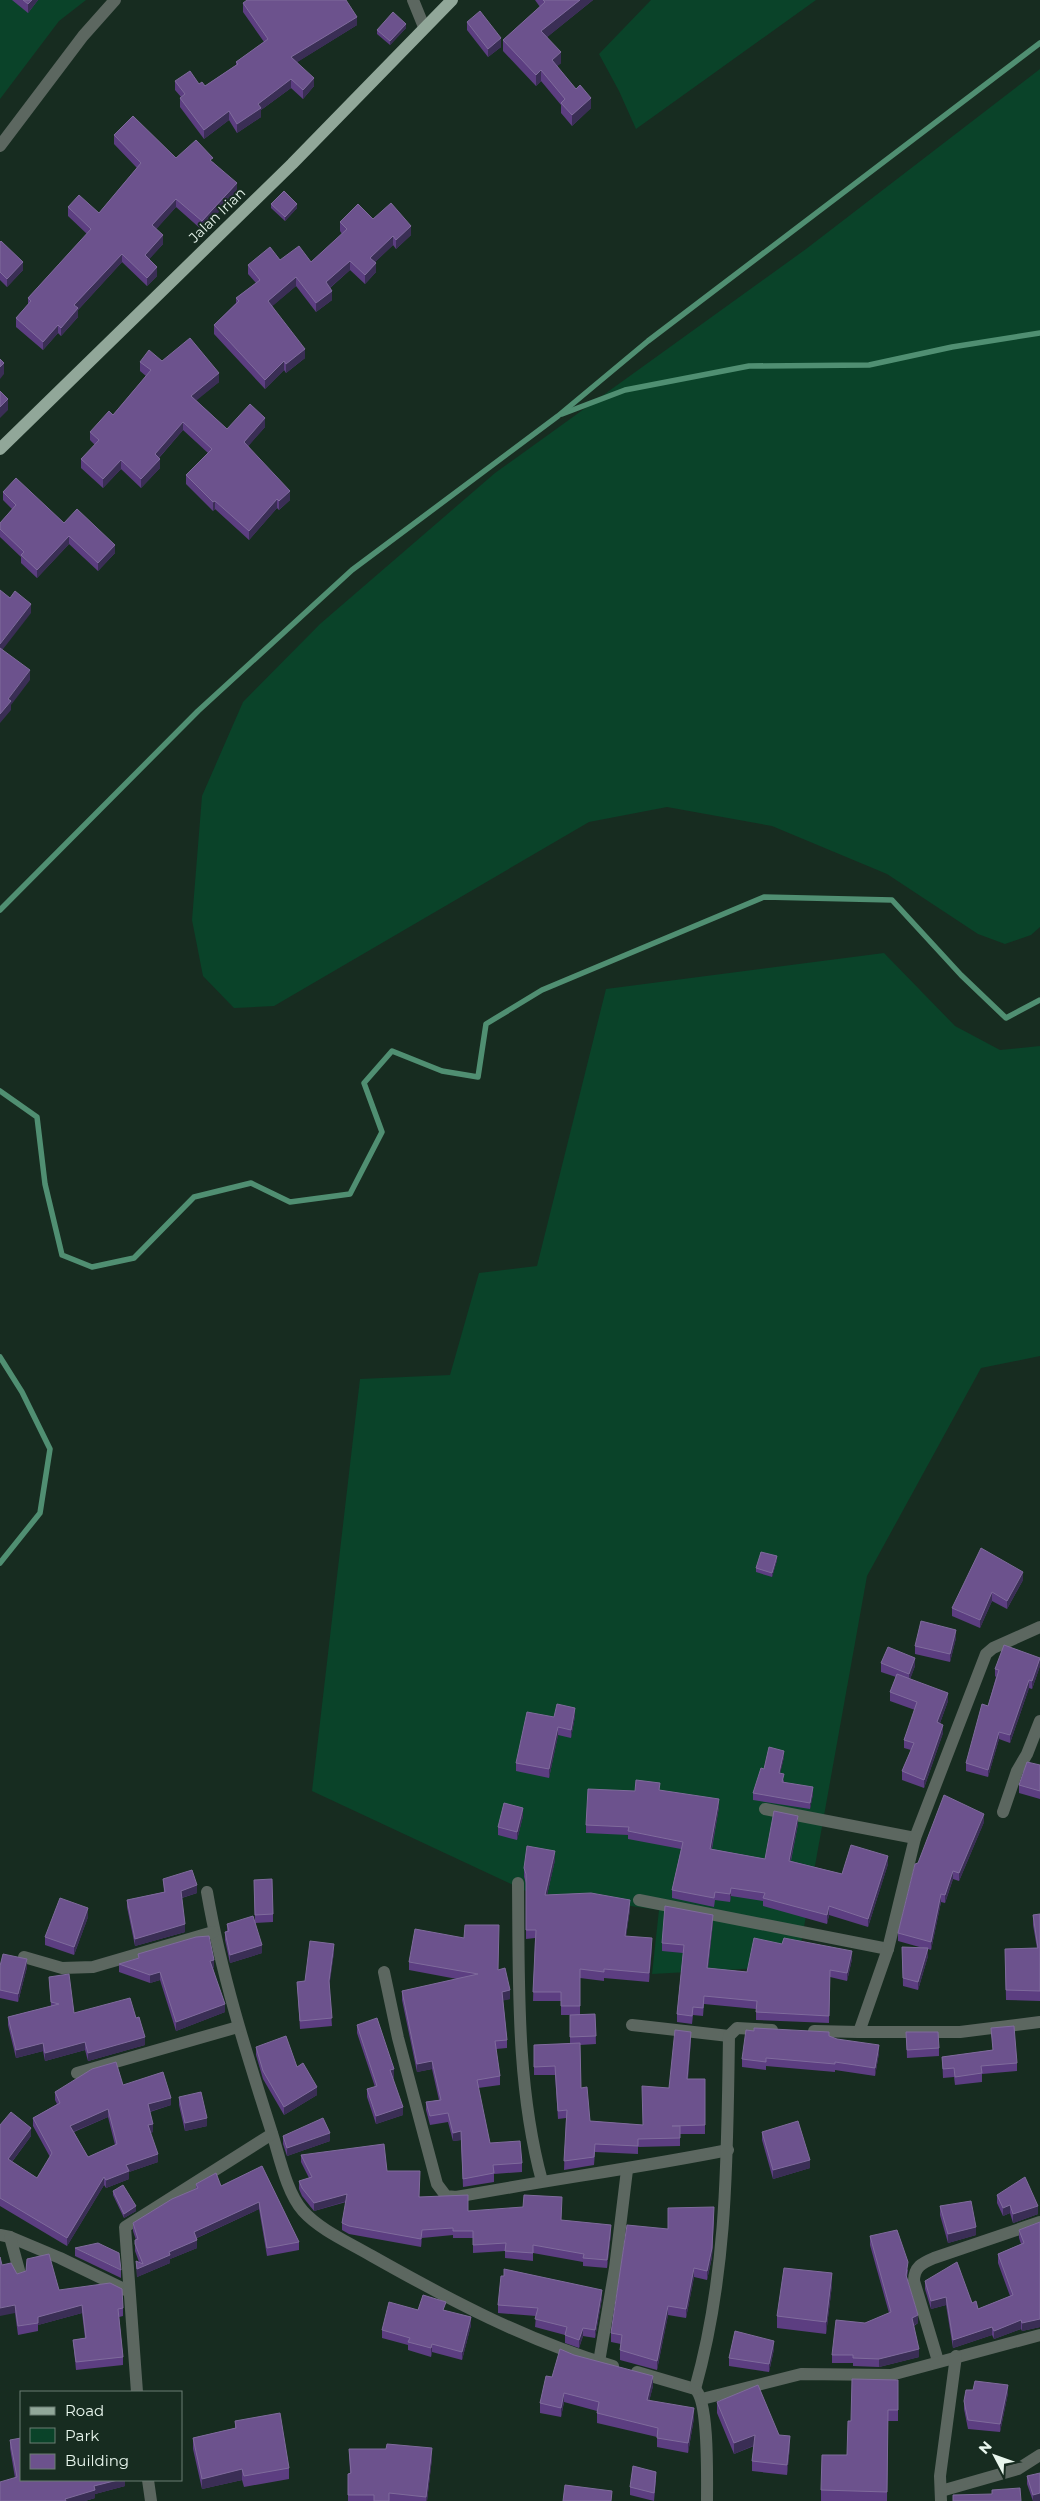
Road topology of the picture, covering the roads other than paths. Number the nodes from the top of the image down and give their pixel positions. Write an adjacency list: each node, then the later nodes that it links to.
1 (115, 0): 5 (street)
2 (413, 0): 4 (street)
3 (452, 0): 4 (main road, Jalan Irian)
4 (424, 27): 6 (main road, Jalan Irian)
5 (0, 146)
6 (0, 448)
7 (1040, 1627): 11 (street)
8 (1040, 1721): 10 (street)
9 (766, 1809): 11 (street)
10 (1003, 1812)
11 (915, 1838): 16 (street)
12 (518, 1883): 30 (street)
13 (207, 1892): 15 (street)
14 (639, 1900): 16 (street)
15 (213, 1932): 17 (street); 21 (street)
16 (888, 1949): 24 (street)
17 (24, 1957)
18 (384, 1972): 30 (street)
19 (1040, 2022): 24 (street)
20 (632, 2025): 25 (street)
21 (238, 2027): 26 (street); 27 (street)
22 (787, 2031): 25 (street)
23 (805, 2031): 24 (street)
24 (859, 2032)
25 (729, 2036): 28 (street)
26 (76, 2073)
27 (272, 2134): 34 (street); 38 (street)
28 (728, 2150): 29 (street); 40 (street)
29 (627, 2170): 30 (street); 38 (street)
30 (542, 2182)
31 (1040, 2222): 37 (street)
32 (5, 2236): 33 (street); 34 (street)
33 (20, 2274)
34 (128, 2291): 39 (street)
35 (1040, 2335): 36 (street)
36 (956, 2356): 37 (street); 43 (street)
37 (938, 2361): 40 (street)
38 (599, 2362): 40 (street)
39 (137, 2391)
40 (698, 2394): 45 (street)
41 (1040, 2455): 43 (street)
42 (148, 2481): 44 (street)
43 (942, 2496)
44 (151, 2501)
45 (706, 2501)

